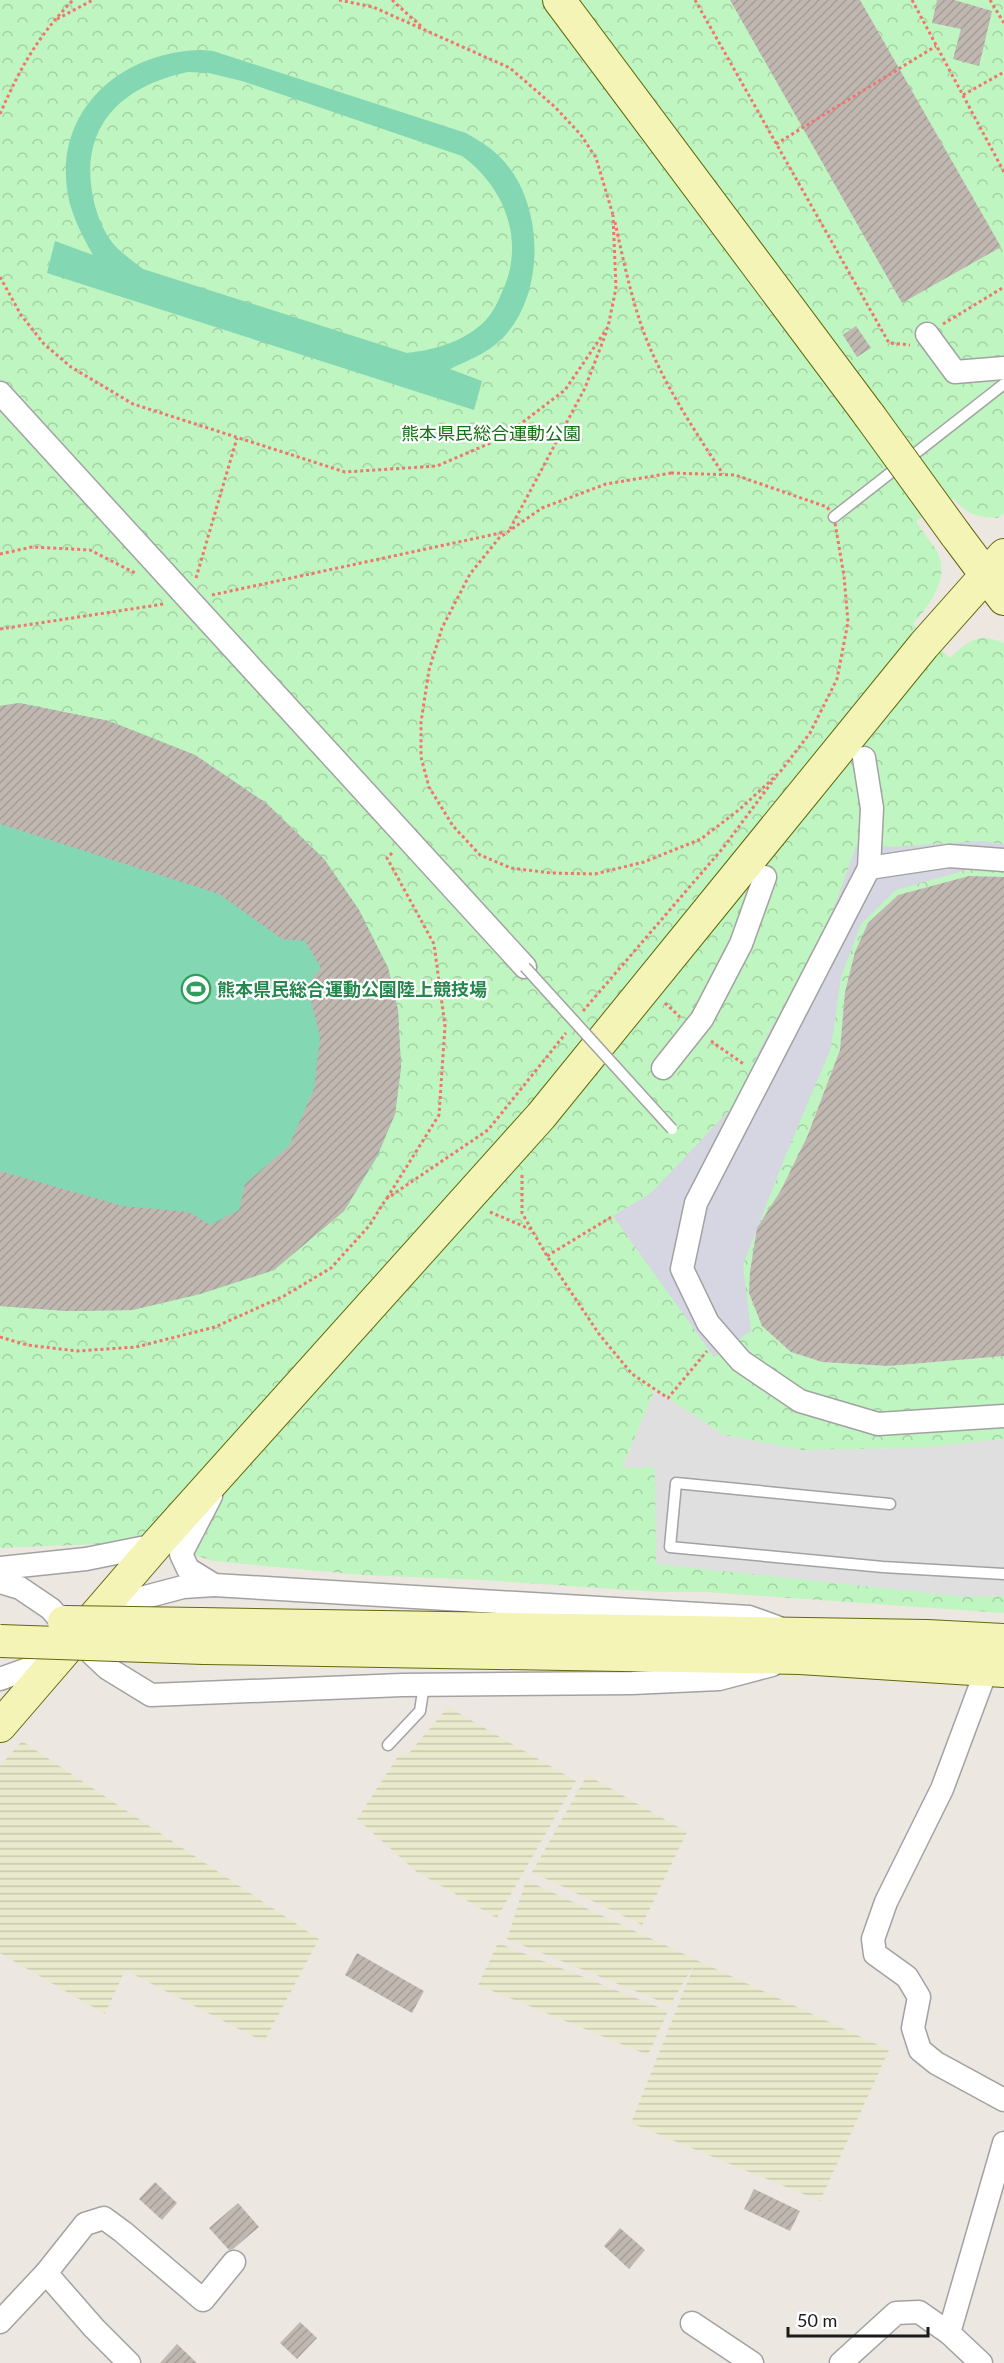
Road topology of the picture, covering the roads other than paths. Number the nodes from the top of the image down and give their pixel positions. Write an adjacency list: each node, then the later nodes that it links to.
1 (559, 0): 7 (street, bridge)
2 (927, 334): 3 (street)
3 (1004, 368)
4 (1004, 384): 6 (lane)
5 (0, 393): 12 (street)
6 (834, 517)
7 (998, 576): 16 (street)
8 (864, 758): 10 (street)
9 (1004, 860): 10 (street)
10 (869, 868): 15 (street)
11 (765, 877): 13 (street)
12 (525, 967): 14 (lane, bridge)
13 (663, 1068)
14 (672, 1129)
15 (1004, 1416)
16 (224, 1470): 18 (street); 22 (street)
17 (890, 1504): 20 (lane)
18 (156, 1545): 19 (street); 23 (street)
19 (0, 1568)
20 (1004, 1574)
21 (0, 1582): 29 (street)
22 (214, 1585): 23 (street); 28 (street)
23 (100, 1609): 29 (street)
24 (0, 1622): 25 (street, bridge)
25 (202, 1636): 27 (street, bridge); 28 (street)
26 (1004, 1640): 28 (street)
27 (0, 1641)
28 (799, 1646): 30 (street); 32 (street)
29 (67, 1648): 31 (street); 32 (street); 33 (street)
30 (995, 1671): 35 (street)
31 (0, 1678)
32 (424, 1685): 34 (lane)
33 (0, 1726)
34 (388, 1745)
35 (1004, 2100)
36 (1004, 2143): 41 (street)
37 (234, 2262): 38 (street)
38 (45, 2273): 39 (street); 42 (street)
39 (0, 2322)
40 (692, 2323): 43 (street)
41 (949, 2333): 44 (street); 45 (street)
42 (129, 2363)
43 (752, 2363)
44 (841, 2363)
45 (981, 2363)

